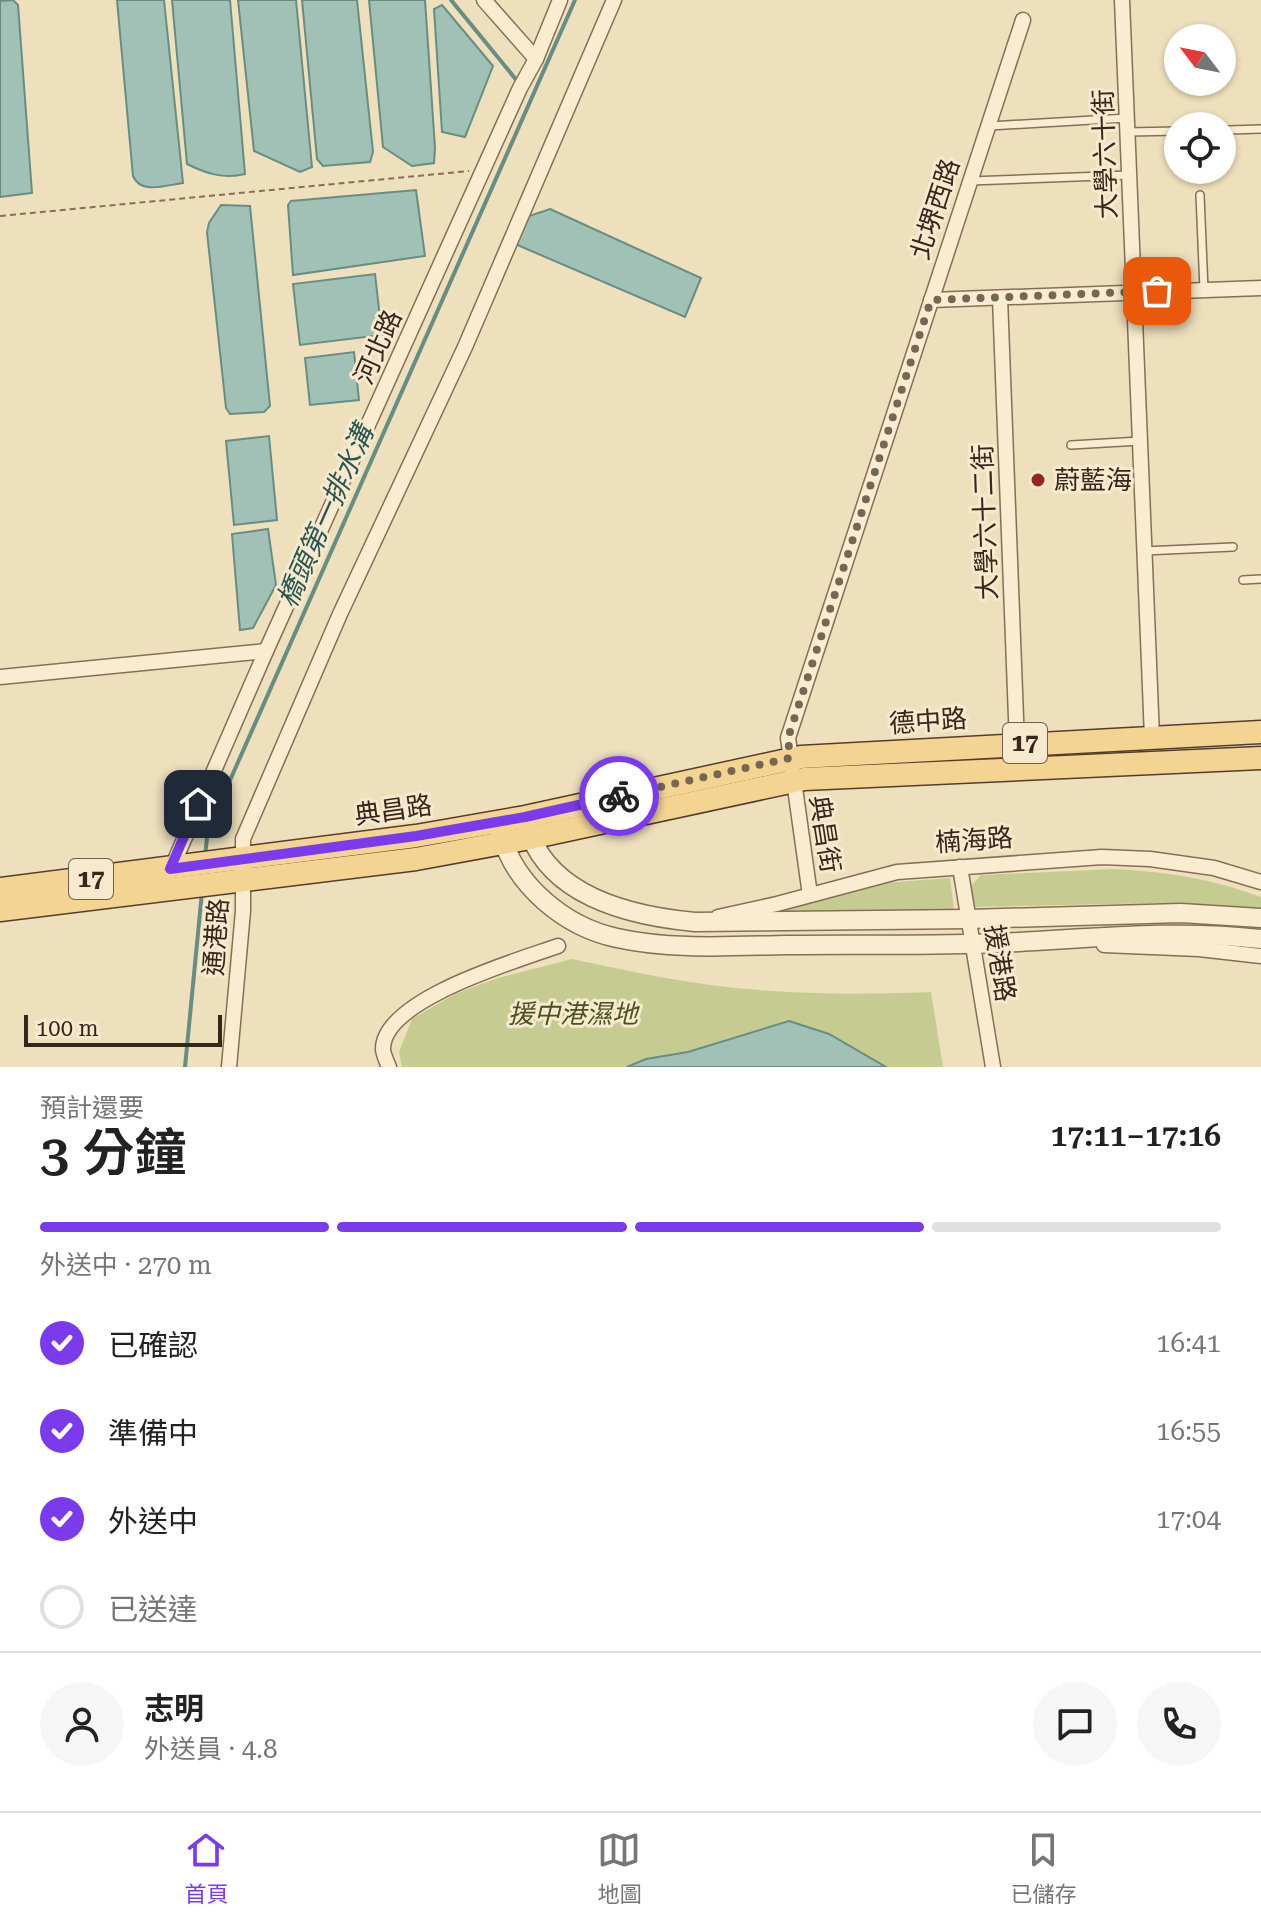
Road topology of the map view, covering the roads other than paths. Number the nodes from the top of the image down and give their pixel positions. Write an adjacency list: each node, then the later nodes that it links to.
1 (484, 0): 6 (street)
2 (560, 0): 6 (street, 河北路)
3 (614, 0): 37 (street, 通港路)
4 (1122, 0): 7 (street, 大學六十街)
5 (1023, 20): 8 (street, 北堺西路)
6 (534, 63): 26 (street, 河北路)
7 (1127, 125): 8 (lane); 9 (lane); 12 (street, 大學六十街)
8 (988, 126): 13 (street, 北堺西路)
9 (1164, 129)
10 (1261, 129): 11 (lane)
11 (1236, 130)
12 (1129, 175): 13 (lane); 17 (street, 大學六十街)
13 (970, 181): 19 (street, 北堺西路)
14 (1200, 195): 16 (lane)
15 (1261, 288): 16 (street)
16 (1204, 290): 17 (street)
17 (1134, 292): 18 (street); 20 (street, 大學六十街)
18 (1000, 298): 19 (street); 30 (street, 大學六十二街)
19 (931, 300): 31 (street, 北堺西路)
20 (1140, 441): 21 (lane); 23 (street, 大學六十街)
21 (1071, 445)
22 (1233, 547): 23 (lane)
23 (1144, 551): 29 (street, 大學六十街)
24 (1261, 579): 25 (lane)
25 (1243, 580)
26 (266, 651): 27 (street); 38 (street, 河北路)
27 (0, 677)
28 (1261, 732): 29 (main road, 德中路 / 17)
29 (1152, 737): 30 (main road, 德中路 / 17)
30 (1017, 744): 31 (main road, 德中路 / 17)
31 (790, 758): 33 (street, 北堺西路); 34 (main road, 典昌路 / 17)
32 (1261, 758): 33 (main road, 德中路 / 17)
33 (793, 781): 34 (main road, 典昌路 / 17); 41 (street, 典昌街)
34 (528, 828): 35 (main road, 典昌路 / 17); 45 (street, 楠海路)
35 (501, 832): 37 (main road, 典昌路 / 17); 47 (street)
36 (960, 867): 39 (street, 楠海路); 41 (street, 楠海路); 44 (street, 援港路)
37 (239, 869): 38 (main road, 典昌路 / 17); 51 (street, 通港路)
38 (175, 878): 40 (main road, 典昌路 / 17); 42 (main road, 典昌路 / 17)
39 (1261, 882)
40 (0, 889)
41 (810, 895): 45 (street, 楠海路)
42 (0, 910)
43 (1261, 918): 44 (street, 楠海路)
44 (969, 919): 45 (street, 楠海路); 47 (street, 援港路)
45 (695, 922)
46 (1261, 939): 48 (street)
47 (972, 943): 48 (street); 53 (street, 援港路)
48 (1000, 943): 50 (street)
49 (558, 946): 52 (street)
50 (1261, 956)
51 (229, 1067)
52 (389, 1067)
53 (993, 1067)

